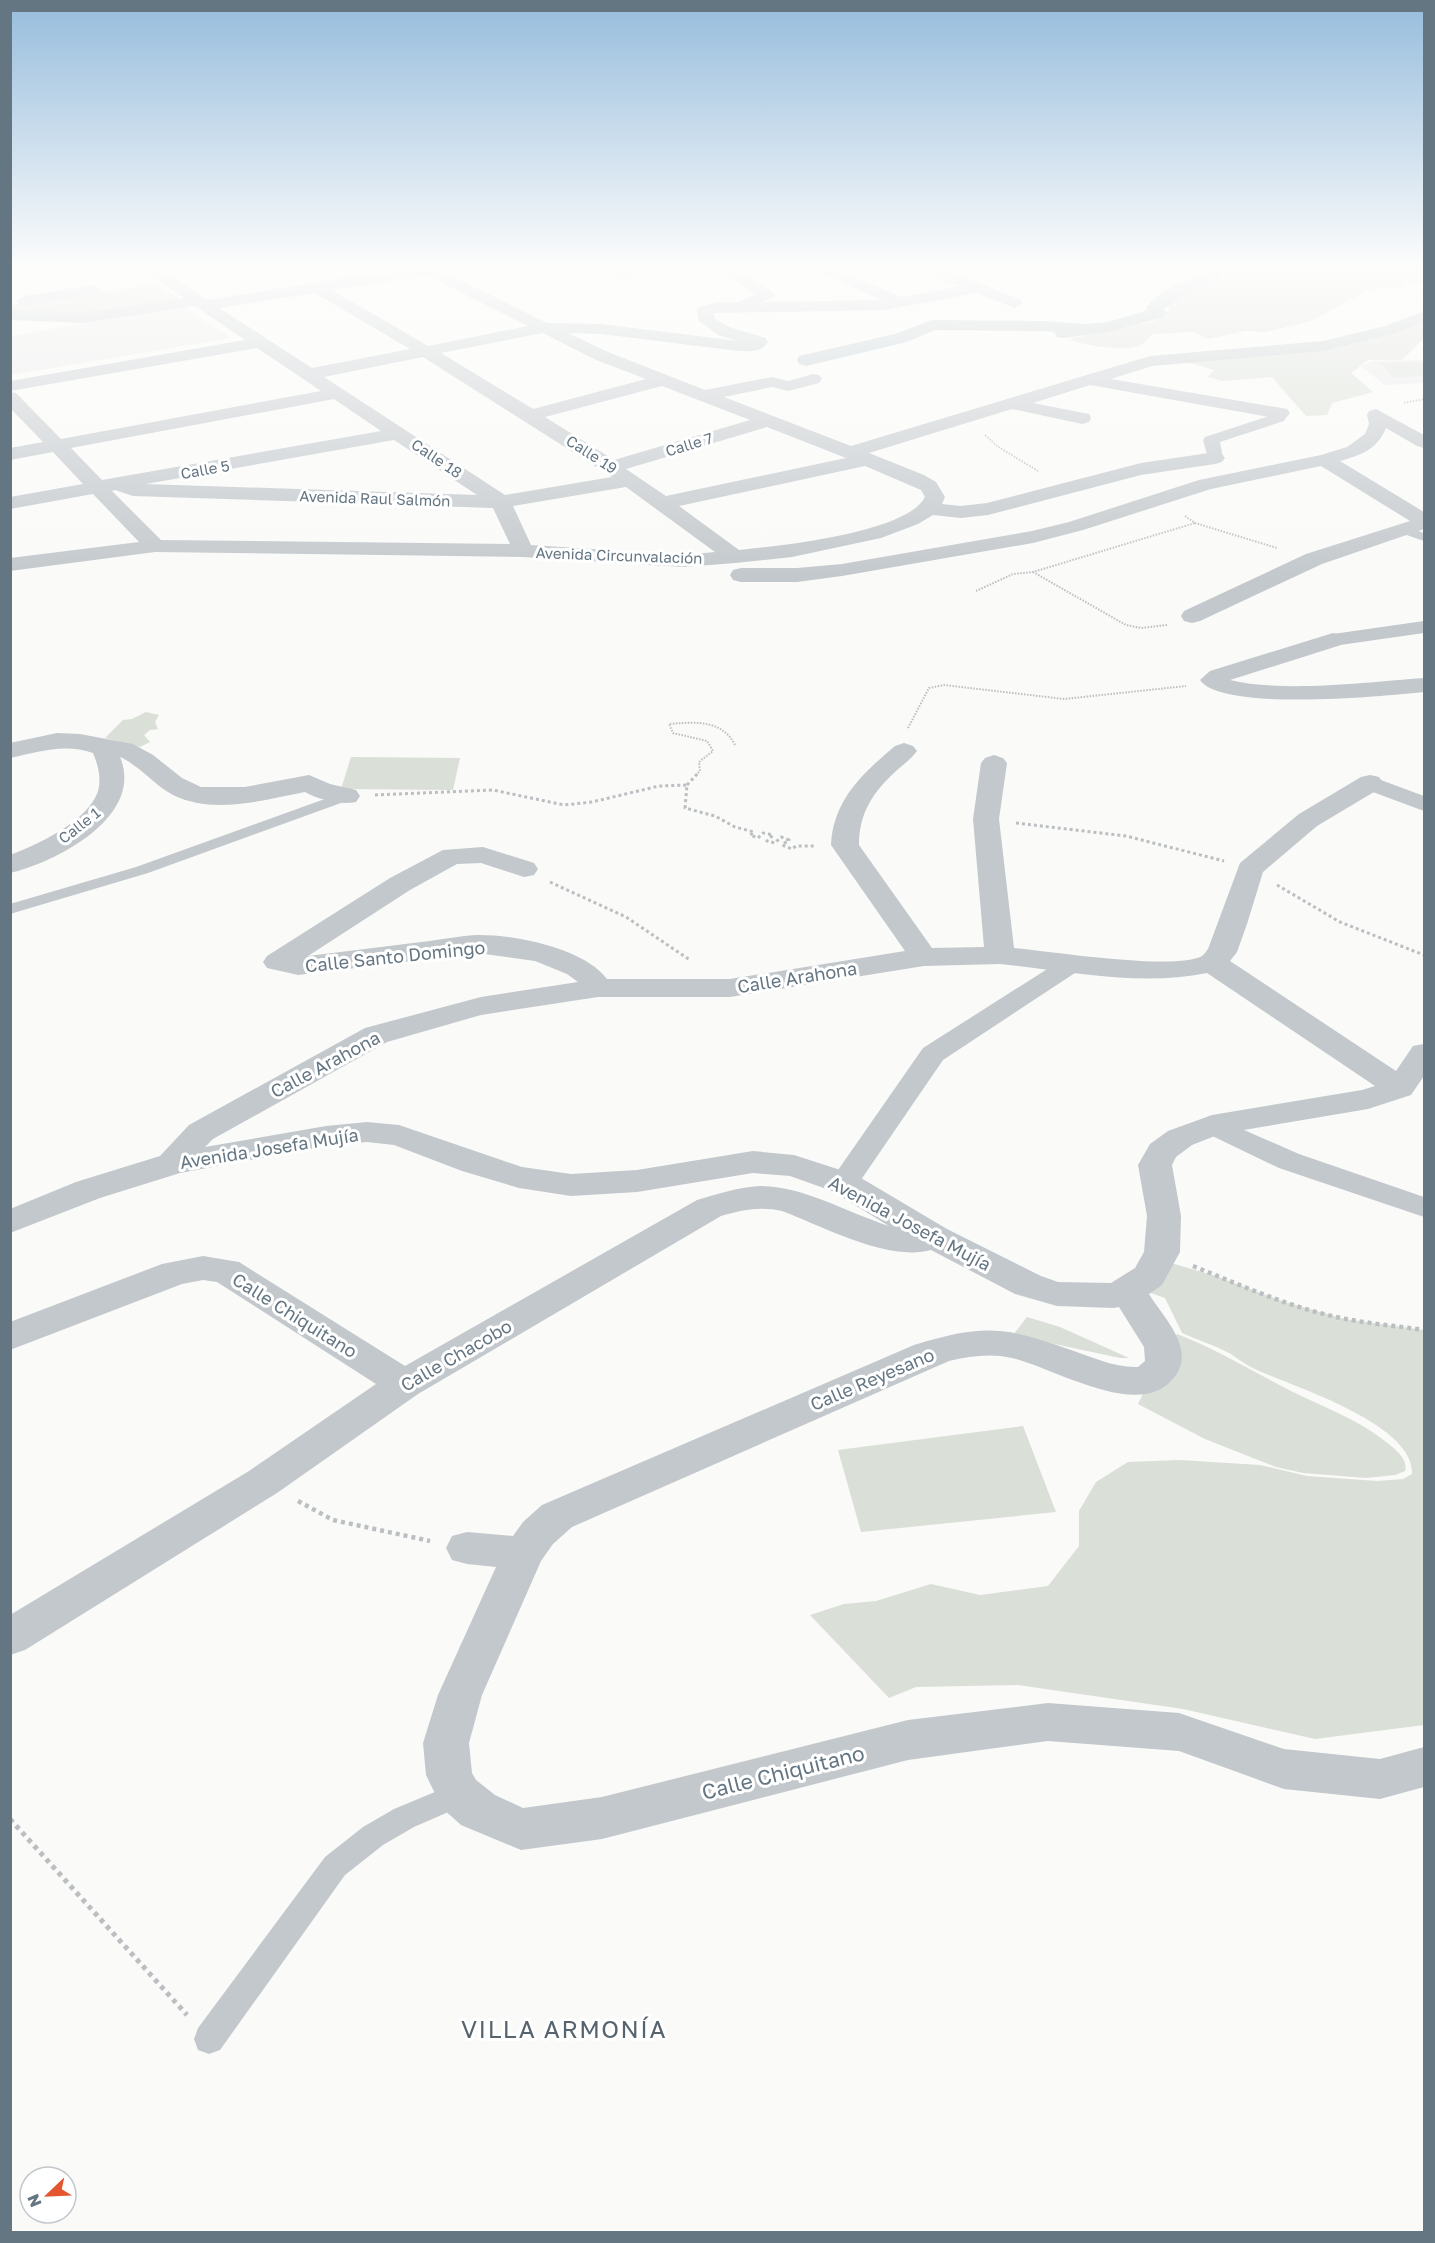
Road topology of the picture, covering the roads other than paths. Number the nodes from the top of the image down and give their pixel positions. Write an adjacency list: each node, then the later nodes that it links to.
1 (92, 372): 11 (street)
2 (306, 372): 7 (street, Calle 18)
3 (322, 372): 7 (street)
4 (457, 372): 17 (street, Calle 19)
5 (644, 372): 9 (street)
6 (1115, 372): 10 (street)
7 (310, 374): 12 (street, Calle 18)
8 (813, 379): 13 (street)
9 (663, 380): 13 (street); 17 (street)
10 (1087, 380): 15 (street); 16 (street)
11 (10, 386)
12 (338, 393): 20 (street, Calle 18); 22 (street)
13 (703, 396): 19 (street)
14 (10, 397): 22 (street)
15 (1011, 404): 18 (street); 24 (street)
16 (1281, 413): 25 (street)
17 (531, 415): 27 (street, Calle 19)
18 (1082, 418)
19 (767, 421): 24 (street); 27 (street, Calle 7)
20 (399, 433): 29 (street, Calle 5); 30 (street, Calle 18)
21 (1425, 441): 26 (street)
22 (57, 445): 23 (street); 29 (street)
23 (10, 454)
24 (861, 456): 32 (street); 33 (street)
25 (1215, 458): 33 (street)
26 (1324, 460): 34 (street); 38 (street)
27 (612, 467): 28 (street, Calle 19)
28 (630, 480): 30 (street, Avenida Raul Salmón); 32 (street, Calle 19)
29 (109, 486): 30 (street, Avenida Raul Salmón); 31 (street, Calle 5); 35 (street)
30 (501, 502): 36 (street)
31 (10, 503)
32 (664, 503): 37 (street, Calle 19)
33 (929, 509): 37 (street, Avenida Circunvalación)
34 (1420, 528): 40 (street)
35 (155, 546): 36 (street, Avenida Circunvalación); 39 (street, Avenida Circunvalación)
36 (523, 551): 38 (street, Avenida Circunvalación)
37 (735, 557): 38 (street, Avenida Circunvalación)
38 (684, 561)
39 (10, 565)
40 (1192, 616)
41 (1425, 627): 42 (street)
42 (1333, 640): 43 (street)
43 (1425, 685)
44 (103, 748): 45 (street); 49 (street); 51 (street, Calle 1)
45 (10, 751)
46 (904, 751): 55 (street)
47 (994, 763): 54 (street)
48 (1370, 783): 50 (street); 56 (street)
49 (347, 796): 53 (lane)
50 (1425, 804)
51 (10, 865)
52 (524, 869): 58 (street, Calle Santo Domingo)
53 (10, 909)
54 (1000, 955): 55 (street, Calle Arahona); 57 (street, Calle Arahona)
55 (924, 957): 58 (street, Calle Arahona)
56 (1212, 963): 57 (street, Calle Arahona); 60 (street)
57 (1072, 964): 63 (street)
58 (598, 988): 62 (street, Calle Arahona)
59 (1425, 1053): 60 (street)
60 (1400, 1088): 61 (street)
61 (1212, 1125): 64 (street); 67 (street)
62 (175, 1163): 63 (street, Avenida Josefa Mujía); 65 (street, Avenida Josefa Mujía)
63 (844, 1183): 66 (street, Avenida Josefa Mujía)
64 (1425, 1207)
65 (10, 1222)
66 (933, 1237): 67 (street, Avenida Josefa Mujía); 69 (street, Calle Chacobo)
67 (1128, 1291): 71 (street, Calle Reyesano)
68 (10, 1337): 69 (street, Calle Chiquitano)
69 (404, 1384): 72 (street, Calle Chacobo)
70 (466, 1548): 71 (street)
71 (523, 1553): 74 (street)
72 (10, 1637)
73 (1425, 1767): 74 (street, Calle Chiquitano)
74 (459, 1794): 75 (lane)
75 (209, 2039)

